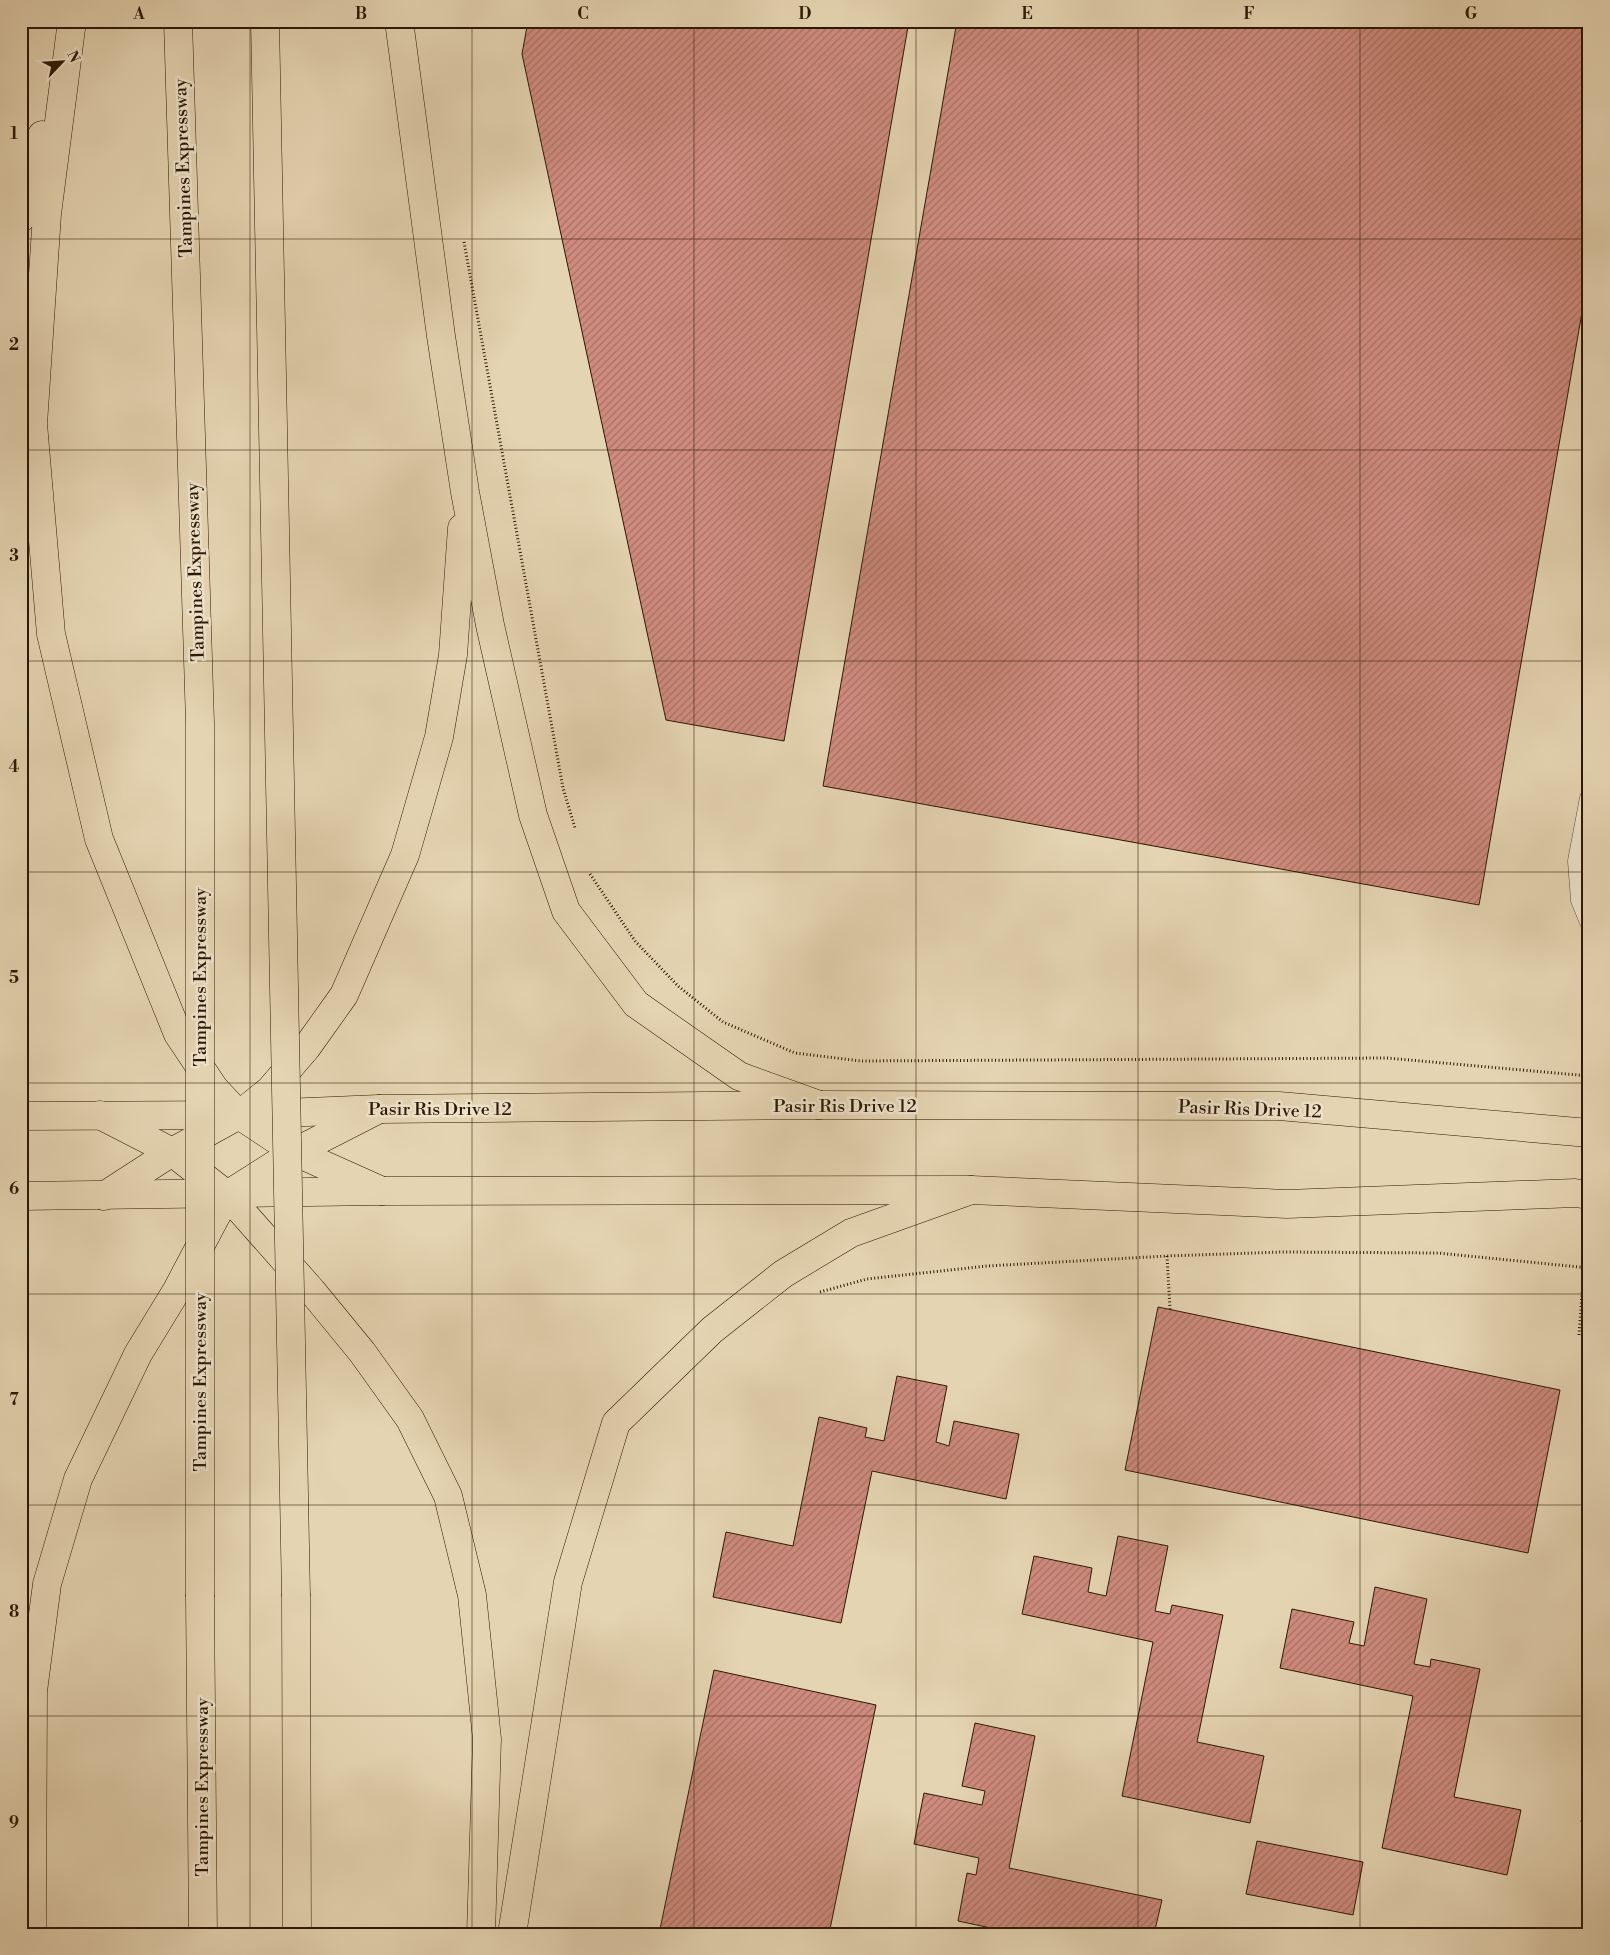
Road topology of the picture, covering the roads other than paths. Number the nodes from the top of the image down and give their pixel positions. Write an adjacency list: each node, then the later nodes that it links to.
1 (71, 21): 5 (main road); 11 (main road)
2 (178, 21): 26 (main road, Tampines Expressway, bridge)
3 (265, 21): 27 (main road, bridge)
4 (399, 21): 6 (main road)
5 (21, 218)
6 (465, 492): 9 (main road); 11 (main road)
7 (1589, 798): 8 (lane)
8 (1589, 922)
9 (819, 1105): 10 (main road, Pasir Ris Drive 12); 14 (main road, Pasir Ris Drive 12)
10 (379, 1109): 11 (main road, Pasir Ris Drive 12); 16 (main road)
11 (239, 1114): 12 (main road, Pasir Ris Drive 12); 15 (main road); 16 (main road)
12 (100, 1115): 13 (main road, Pasir Ris Drive 12); 15 (main road)
13 (21, 1116)
14 (1589, 1133)
15 (172, 1152): 19 (main road); 22 (main road)
16 (295, 1152): 18 (main road); 19 (main road)
17 (971, 1190): 18 (main road); 20 (main road); 29 (main road)
18 (382, 1191): 19 (main road)
19 (226, 1194): 22 (main road); 25 (main road); 28 (main road)
20 (1589, 1195)
21 (21, 1196): 22 (main road)
22 (104, 1196)
23 (21, 1914): 24 (main road)
24 (27, 1934)
25 (32, 1934)
26 (203, 1934)
27 (297, 1934)
28 (481, 1934)
29 (512, 1934)

